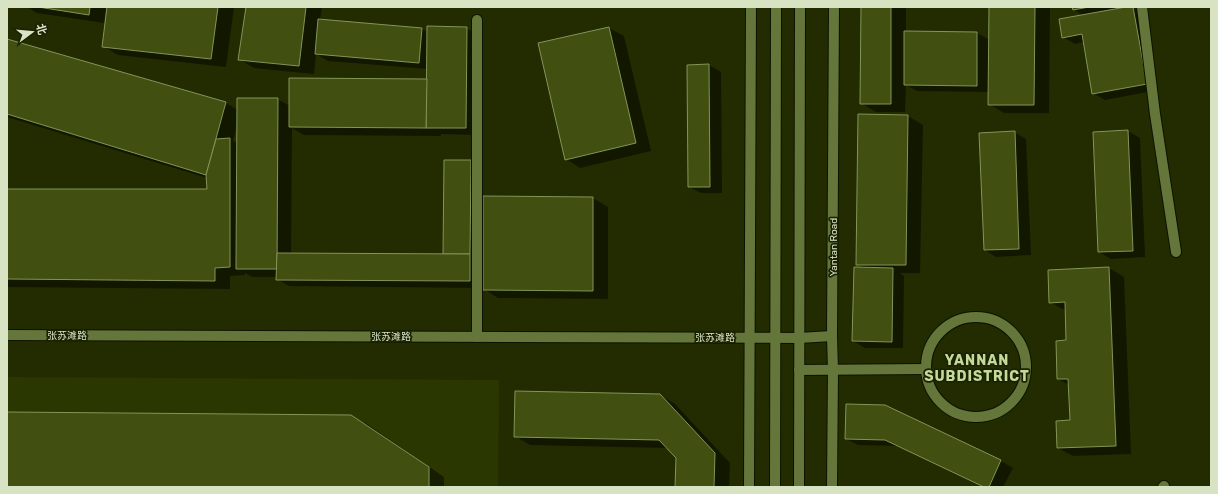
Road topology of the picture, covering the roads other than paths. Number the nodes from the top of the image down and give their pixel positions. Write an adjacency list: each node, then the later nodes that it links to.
1 (751, 7): 11 (main road)
2 (776, 7): 12 (main road)
3 (800, 7): 13 (main road)
4 (834, 7): 9 (main road, Yantan Road)
5 (1142, 7): 7 (main road)
6 (477, 20): 10 (main road)
7 (1176, 252)
8 (7, 335): 10 (main road, 张苏滩路)
9 (832, 336): 13 (main road, 张苏滩路); 16 (main road, Yantan Road)
10 (477, 337): 11 (main road, 张苏滩路)
11 (750, 338): 12 (main road, 张苏滩路); 17 (main road)
12 (775, 338): 13 (main road, 张苏滩路); 18 (main road)
13 (799, 338): 15 (main road)
14 (926, 369): 14 (main road); 16 (main road)
15 (799, 370): 16 (main road); 19 (main road)
16 (833, 370): 20 (main road, Yantan Road)
17 (749, 487)
18 (775, 487)
19 (799, 487)
20 (832, 487)

